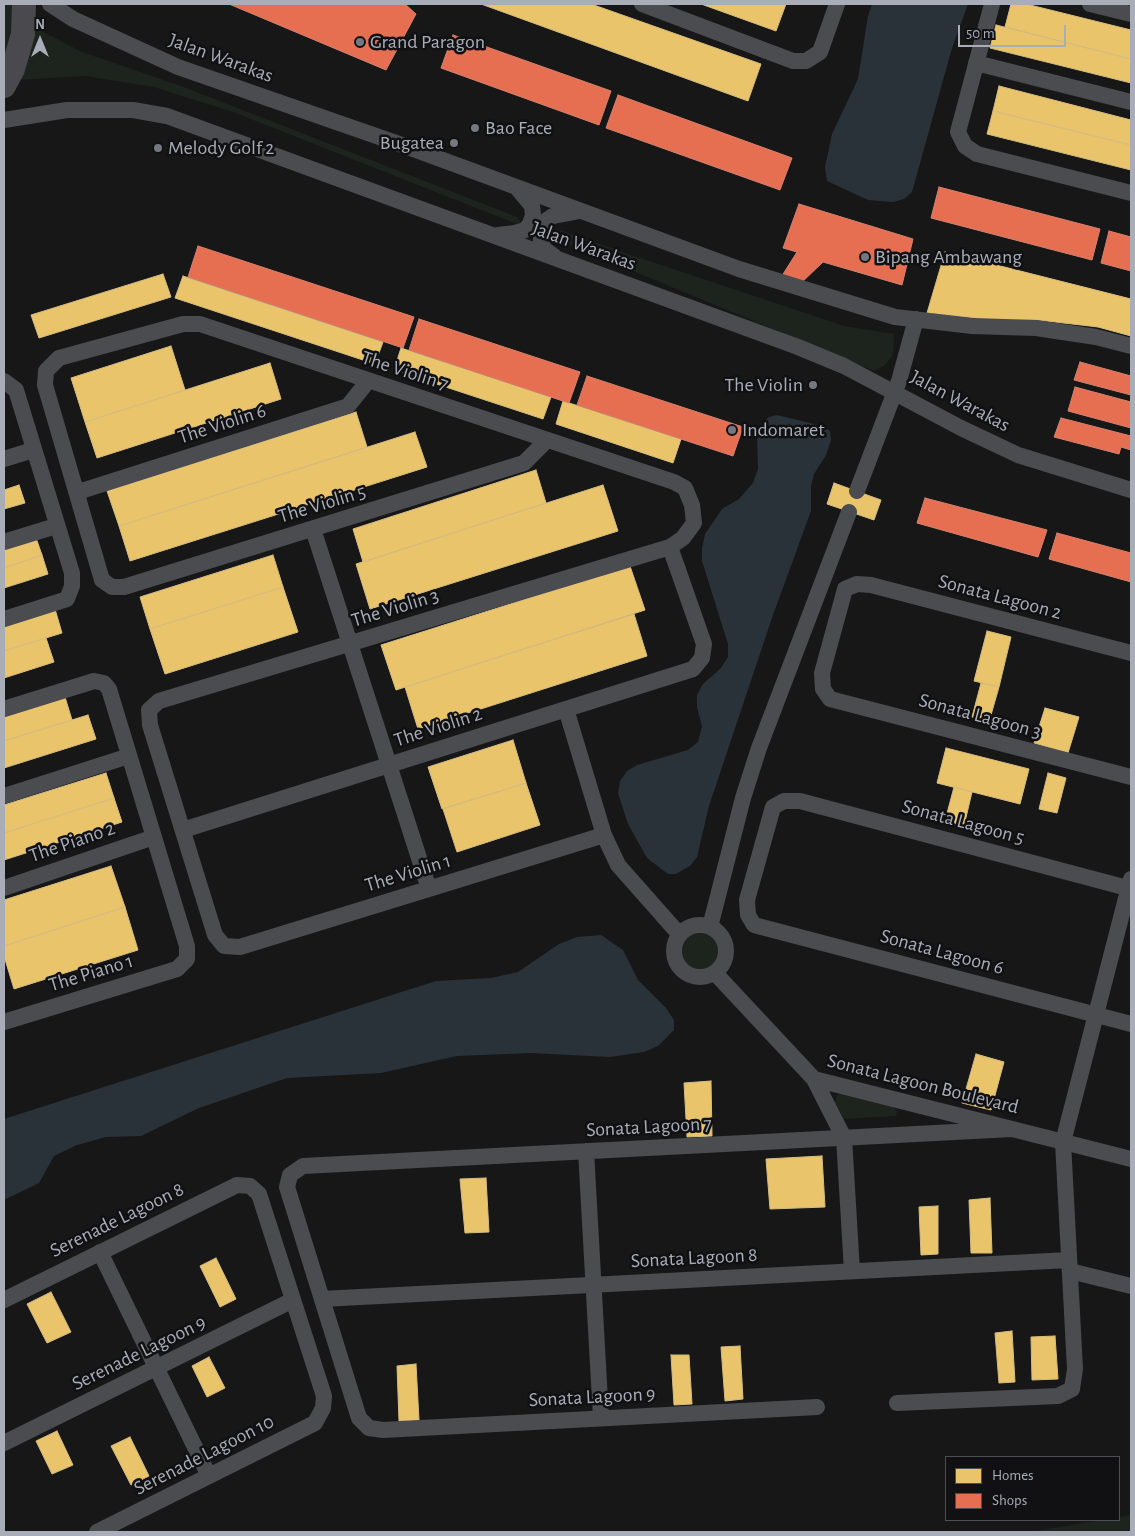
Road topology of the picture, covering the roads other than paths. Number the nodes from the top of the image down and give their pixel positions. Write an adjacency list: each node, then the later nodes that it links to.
1 (24, 4): 9 (main road)
2 (50, 4): 12 (street, Jalan Warakas)
3 (642, 4): 4 (street)
4 (837, 4)
5 (992, 4): 8 (street)
6 (1090, 4): 7 (street)
7 (1131, 14)
8 (976, 63): 10 (street); 13 (street)
9 (4, 86)
10 (1131, 102)
11 (4, 120): 15 (street, Jalan Warakas)
12 (515, 187): 14 (street, Jalan Warakas); 15 (street)
13 (1131, 193)
14 (581, 211): 16 (street); 17 (street, Jalan Warakas)
15 (492, 235): 16 (street, Jalan Warakas)
16 (558, 259): 21 (street, Jalan Warakas)
17 (916, 319): 18 (street, Jalan Warakas); 21 (street)
18 (1131, 346)
19 (5, 381): 23 (street)
20 (368, 381): 22 (street, The Violin 7); 27 (street, The Violin 6); 27 (street, The Violin 7)
21 (895, 392): 25 (street, Jalan Warakas); 26 (street)
22 (547, 440): 30 (street, The Violin 5); 32 (street, The Violin 7)
23 (32, 450): 24 (street); 29 (street)
24 (4, 458)
25 (1131, 490)
26 (857, 491)
27 (78, 492): 30 (street, The Violin 5)
28 (849, 512): 50 (street)
29 (56, 526): 31 (street); 33 (street)
30 (313, 529): 34 (street)
31 (4, 542)
32 (670, 547): 34 (street, The Violin 3); 38 (street, The Violin 2)
33 (4, 618)
34 (350, 644): 40 (street); 43 (street, The Violin 3)
35 (1131, 653): 36 (street, Sonata Lagoon 2)
36 (823, 689): 41 (street, Sonata Lagoon 3)
37 (4, 709): 39 (street)
38 (566, 709): 40 (street, The Violin 2); 44 (street)
39 (129, 756): 42 (street); 45 (street)
40 (389, 765): 43 (street, The Violin 2); 48 (street)
41 (1131, 777)
42 (4, 796)
43 (183, 830): 48 (street, The Violin 1)
44 (604, 835): 48 (street, The Violin 1); 51 (street)
45 (154, 837): 47 (street, The Piano 2); 54 (street, The Piano 1)
46 (1130, 885): 49 (street, Sonata Lagoon 5); 53 (street)
47 (4, 888)
48 (429, 889)
49 (748, 915): 53 (street, Sonata Lagoon 6)
50 (710, 927): 51 (street); 52 (street)
51 (679, 934): 52 (street)
52 (715, 973): 56 (street, Sonata Lagoon Boulevard)
53 (1096, 1015): 55 (street, Sonata Lagoon 6); 59 (street)
54 (4, 1022)
55 (1131, 1024)
56 (814, 1079): 57 (street, Sonata Lagoon Boulevard); 58 (street)
57 (1012, 1129): 58 (street, Sonata Lagoon 7); 59 (street, Sonata Lagoon Boulevard)
58 (844, 1138): 60 (street, Sonata Lagoon 7); 64 (street)
59 (1063, 1142): 61 (street, Sonata Lagoon Boulevard); 63 (street)
60 (586, 1151): 65 (street); 69 (street, Sonata Lagoon 7)
61 (1131, 1159)
62 (100, 1252): 67 (street, Serenade Lagoon 8); 68 (street, Serenade Lagoon 8); 70 (street)
63 (1069, 1265): 64 (street, Sonata Lagoon 8); 66 (street, Sonata Lagoon 8); 71 (street)
64 (852, 1271): 65 (street, Sonata Lagoon 8)
65 (593, 1285): 69 (street, Sonata Lagoon 8); 73 (street)
66 (1131, 1286)
67 (4, 1300)
68 (293, 1300): 70 (street, Serenade Lagoon 9); 75 (street, Serenade Lagoon 10)
69 (322, 1300): 73 (street, Sonata Lagoon 9)
70 (156, 1368): 74 (street, Serenade Lagoon 9); 75 (street)
71 (897, 1403)
72 (817, 1406): 73 (street, Sonata Lagoon 9)
73 (601, 1418)
74 (4, 1443)
75 (209, 1476): 76 (street, Serenade Lagoon 10)
76 (96, 1532)

